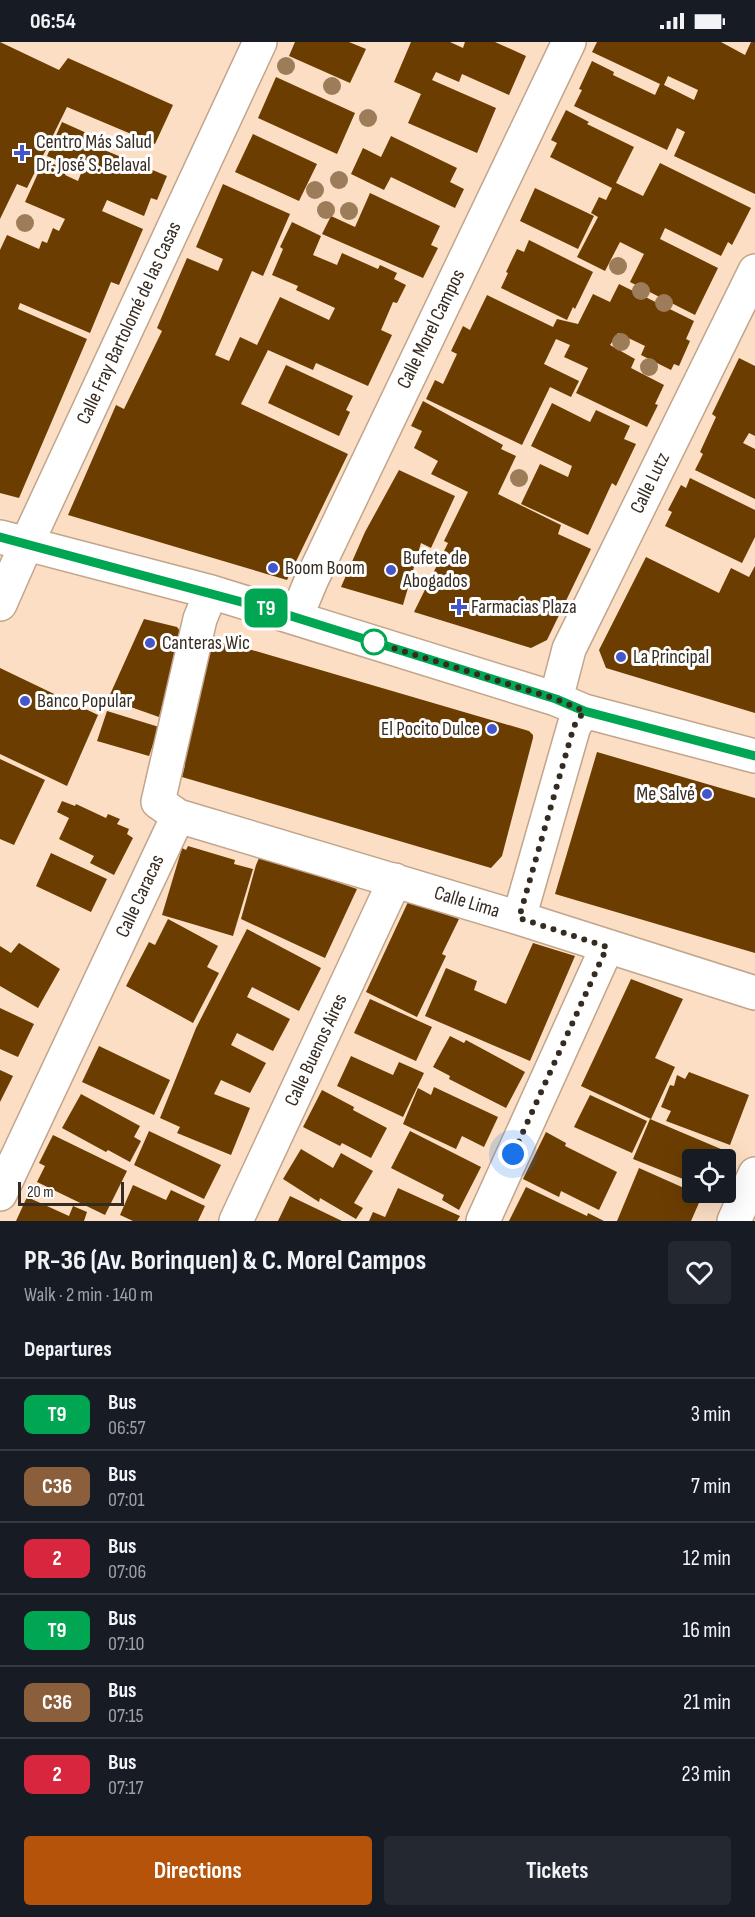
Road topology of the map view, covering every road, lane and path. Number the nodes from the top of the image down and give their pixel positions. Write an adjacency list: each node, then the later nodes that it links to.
1 (260, 42): 4 (street, Calle Fray Bartolomé de las Casas)
2 (569, 42): 7 (street, Calle Morel Campos)
3 (755, 271): 8 (street, Calle Lutz)
4 (13, 541): 5 (street); 6 (street, Calle Fray Bartolomé de las Casas)
5 (211, 592): 7 (street); 10 (street)
6 (0, 604)
7 (296, 617): 8 (street)
8 (570, 705): 9 (street); 12 (street, Calle Lutz)
9 (755, 756)
10 (178, 816): 11 (street, Calle Lima); 16 (street, Calle Caracas)
11 (395, 880): 12 (street, Calle Lima); 17 (street, Calle Buenos Aires)
12 (519, 918): 13 (street, Calle Lima)
13 (607, 947): 14 (street, Calle Lima); 18 (street)
14 (755, 993)
15 (755, 1174): 19 (street)
16 (0, 1194)
17 (236, 1221)
18 (483, 1221)
19 (734, 1221)

